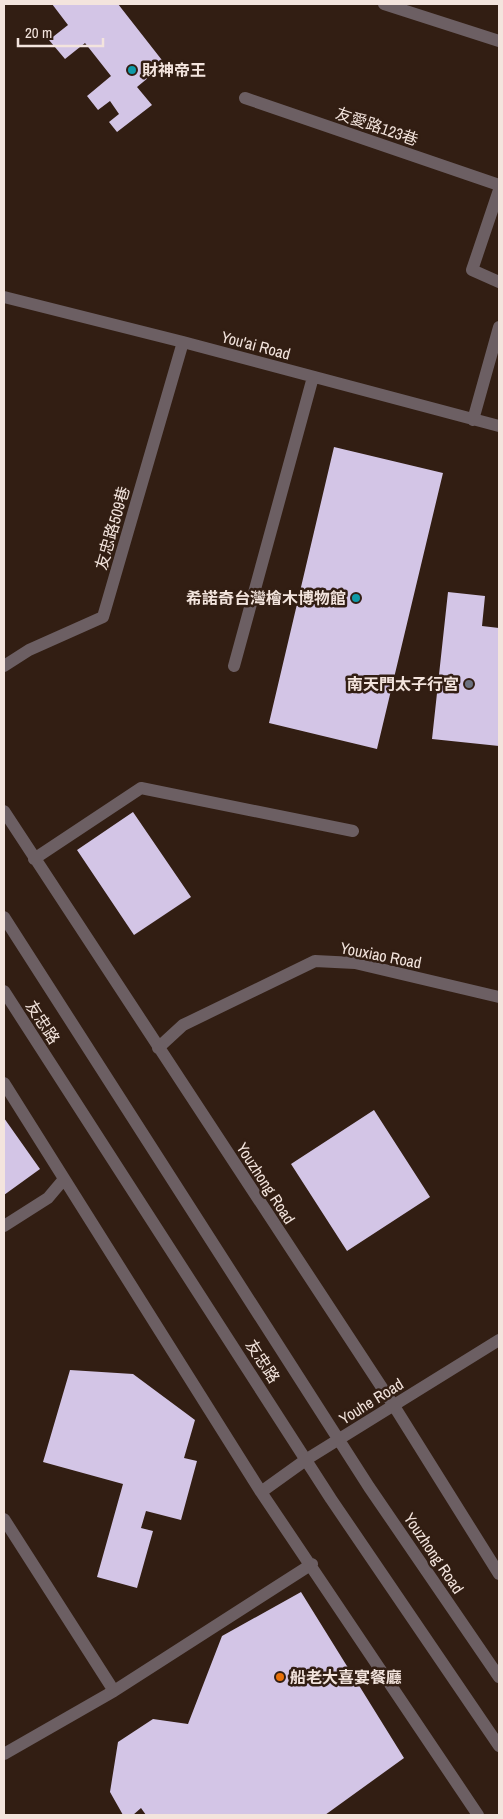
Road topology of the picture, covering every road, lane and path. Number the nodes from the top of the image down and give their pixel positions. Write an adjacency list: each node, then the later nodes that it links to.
1 (384, 4): 2 (street)
2 (499, 41)
3 (244, 98): 4 (street, 友愛路123巷)
4 (499, 185)
5 (499, 190): 6 (street)
6 (499, 282)
7 (4, 297): 9 (street, You'ai Road)
8 (499, 327): 11 (street)
9 (183, 342): 10 (street, You'ai Road); 13 (street, 友忠路509巷)
10 (313, 377): 11 (street, You'ai Road); 14 (street)
11 (473, 420): 12 (street, You'ai Road)
12 (499, 426)
13 (4, 666)
14 (234, 666)
15 (4, 811): 17 (street, Youzhong Road)
16 (353, 831): 17 (street)
17 (34, 859): 21 (street, Youzhong Road)
18 (4, 917): 27 (street, Youzhong Road)
19 (4, 991): 28 (street, 友忠路)
20 (499, 997): 21 (street, Youxiao Road)
21 (158, 1048): 26 (street, Youzhong Road)
22 (4, 1083): 23 (street)
23 (64, 1179): 24 (street); 29 (street)
24 (4, 1226)
25 (499, 1340): 26 (street, Youhe Road)
26 (394, 1406): 27 (street, Youhe Road); 32 (street, Youzhong Road)
27 (341, 1439): 28 (street, Youhe Road); 33 (street, Youzhong Road)
28 (307, 1459): 29 (street, Youhe Road); 35 (street, 友忠路)
29 (261, 1492): 31 (street)
30 (4, 1519): 34 (street)
31 (312, 1564): 34 (street); 37 (street)
32 (499, 1574)
33 (499, 1677)
34 (114, 1691): 36 (street)
35 (499, 1746)
36 (4, 1754)
37 (478, 1815)

